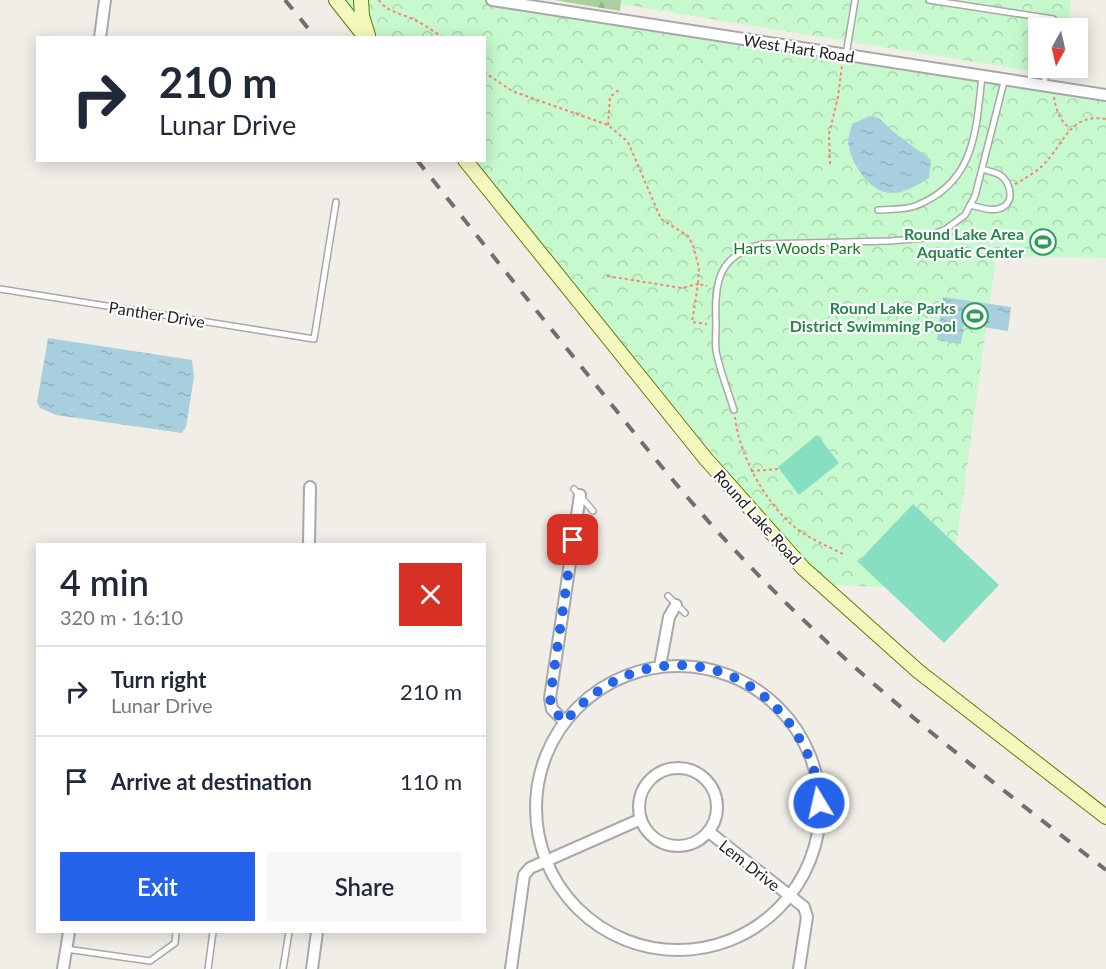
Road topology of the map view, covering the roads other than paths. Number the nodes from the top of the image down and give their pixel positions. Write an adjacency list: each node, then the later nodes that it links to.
1 (105, 0): 8 (street)
2 (336, 0): 9 (main road)
3 (361, 0): 10 (main road)
4 (492, 0): 11 (street, West Hart Road)
5 (855, 0): 11 (lane)
6 (929, 0): 7 (lane)
7 (1046, 18)
8 (100, 36)
9 (365, 36)
10 (367, 36)
11 (844, 60): 12 (street, West Hart Road)
12 (982, 75): 13 (street, West Hart Road); 21 (lane)
13 (1005, 78): 15 (street, West Hart Road); 18 (lane)
14 (1045, 78): 15 (lane)
15 (1044, 85): 16 (street, West Hart Road)
16 (1106, 95)
17 (467, 162): 33 (main road, Round Lake Road)
18 (982, 169): 20 (lane); 20 (lane)
19 (336, 202): 22 (lane, Panther Drive)
20 (970, 205): 23 (lane)
21 (878, 210)
22 (0, 289)
23 (734, 410)
24 (310, 487): 27 (street)
25 (577, 492): 26 (lane); 32 (street)
26 (593, 511)
27 (309, 543)
28 (668, 596): 29 (lane)
29 (676, 604): 30 (lane); 31 (street)
30 (685, 613)
31 (660, 666): 32 (street); 37 (street)
32 (565, 722): 36 (street)
33 (1106, 817)
34 (641, 819): 35 (street, Lem Drive); 35 (street, Lem Drive); 36 (street)
35 (709, 832): 37 (street, Lem Drive)
36 (547, 861): 37 (street); 48 (street)
37 (791, 897): 49 (street, Lem Drive)
38 (69, 933): 43 (street)
39 (176, 933): 43 (lane)
40 (213, 933): 45 (lane)
41 (289, 933): 46 (lane)
42 (317, 933): 47 (street)
43 (66, 949): 44 (street)
44 (63, 969)
45 (208, 969)
46 (283, 969)
47 (312, 969)
48 (511, 969)
49 (799, 969)

